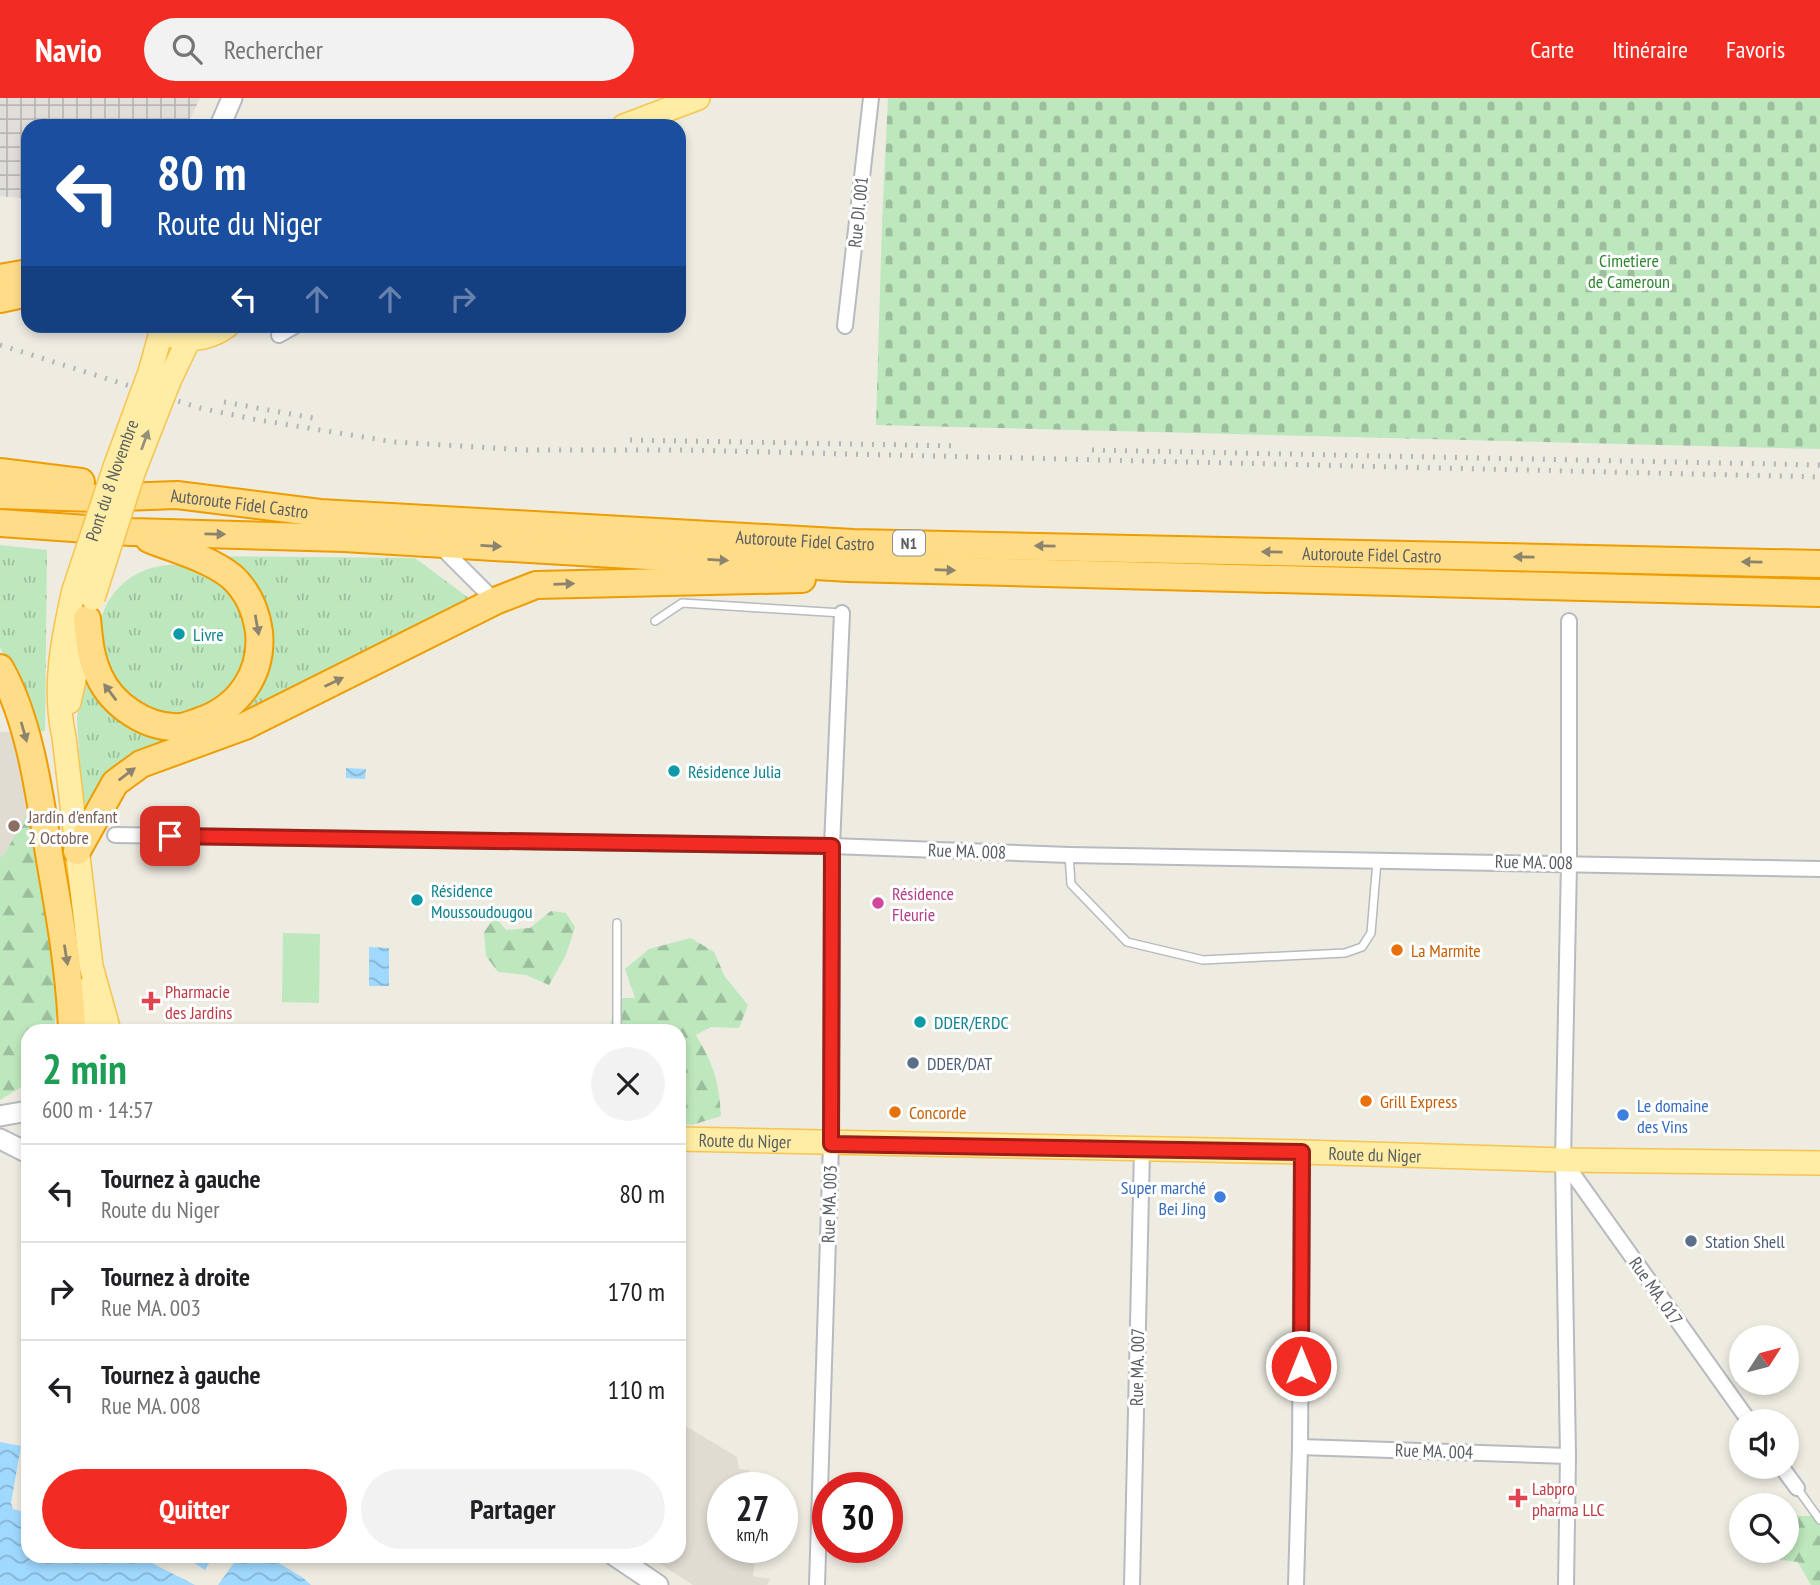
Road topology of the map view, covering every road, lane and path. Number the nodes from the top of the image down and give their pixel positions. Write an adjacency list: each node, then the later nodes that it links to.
1 (232, 98): 5 (main road)
2 (240, 98): 6 (main road)
3 (698, 98): 7 (main road)
4 (871, 98): 12 (street, Rue DI. 001)
5 (223, 119)
6 (236, 119)
7 (642, 119)
8 (21, 274): 9 (highway)
9 (0, 278)
10 (21, 294): 11 (highway)
11 (0, 299)
12 (845, 326)
13 (161, 333): 19 (main road)
14 (170, 333): 18 (main road)
15 (216, 333): 18 (main road)
16 (283, 333): 17 (street)
17 (279, 335)
18 (189, 339): 19 (main road)
19 (160, 376): 30 (main road, Pont du 8 Novembre, bridge)
20 (0, 472): 22 (highway)
21 (0, 495): 22 (highway, Autoroute Fidel Castro / N1)
22 (177, 495): 26 (highway, Autoroute Fidel Castro / N1, one-way to 22)
23 (0, 523): 24 (highway, Autoroute Fidel Castro / N1)
24 (131, 532): 25 (highway, Autoroute Fidel Castro / N1, one-way to 25); 30 (highway, one-way to 30)
25 (437, 543): 27 (highway, Autoroute Fidel Castro / N1, one-way to 27); 29 (street)
26 (1820, 564)
27 (910, 569): 28 (highway, Autoroute Fidel Castro / N1, one-way to 28); 29 (highway, one-way to 27)
28 (1820, 593)
29 (495, 601): 38 (highway, one-way to 29)
30 (85, 602): 35 (main road); 35 (main road)
31 (842, 613): 32 (lane); 37 (street, Rue MA. 003)
32 (655, 621)
33 (1569, 621): 41 (street)
34 (0, 668): 45 (highway, one-way to 45)
35 (64, 737): 38 (main road)
36 (115, 835): 37 (street, Rue MA. 008)
37 (832, 846): 39 (street, Rue MA. 008); 53 (street, Rue MA. 003)
38 (77, 851): 44 (main road)
39 (1069, 855): 40 (street, Rue MA. 008); 40 (lane)
40 (1377, 861): 41 (street, Rue MA. 008)
41 (1569, 863): 42 (street, Rue MA. 008); 57 (street)
42 (1820, 869)
43 (617, 923): 48 (lane)
44 (91, 966): 46 (main road); 47 (main road)
45 (72, 1024)
46 (87, 1024)
47 (107, 1024)
48 (617, 1024)
49 (21, 1112): 50 (main road)
50 (0, 1116)
51 (0, 1139): 54 (main road)
52 (686, 1139): 53 (main road, Route du Niger)
53 (831, 1144): 55 (main road, Route du Niger); 67 (street, Rue MA. 003)
54 (21, 1150)
55 (1142, 1150): 56 (main road, Route du Niger); 68 (street, Rue MA. 007)
56 (1302, 1152): 57 (main road, Route du Niger); 60 (street)
57 (1563, 1160): 58 (main road, Route du Niger); 59 (street, Rue MA. 017); 61 (street)
58 (1820, 1163)
59 (1740, 1409)
60 (1300, 1447): 61 (street, Rue MA. 004); 69 (street)
61 (1568, 1456): 70 (street)
62 (1791, 1479): 63 (street)
63 (1797, 1488): 64 (lane)
64 (1820, 1520)
65 (625, 1563): 66 (main road)
66 (658, 1585)
67 (817, 1585)
68 (1132, 1585)
69 (1296, 1585)
70 (1566, 1585)

